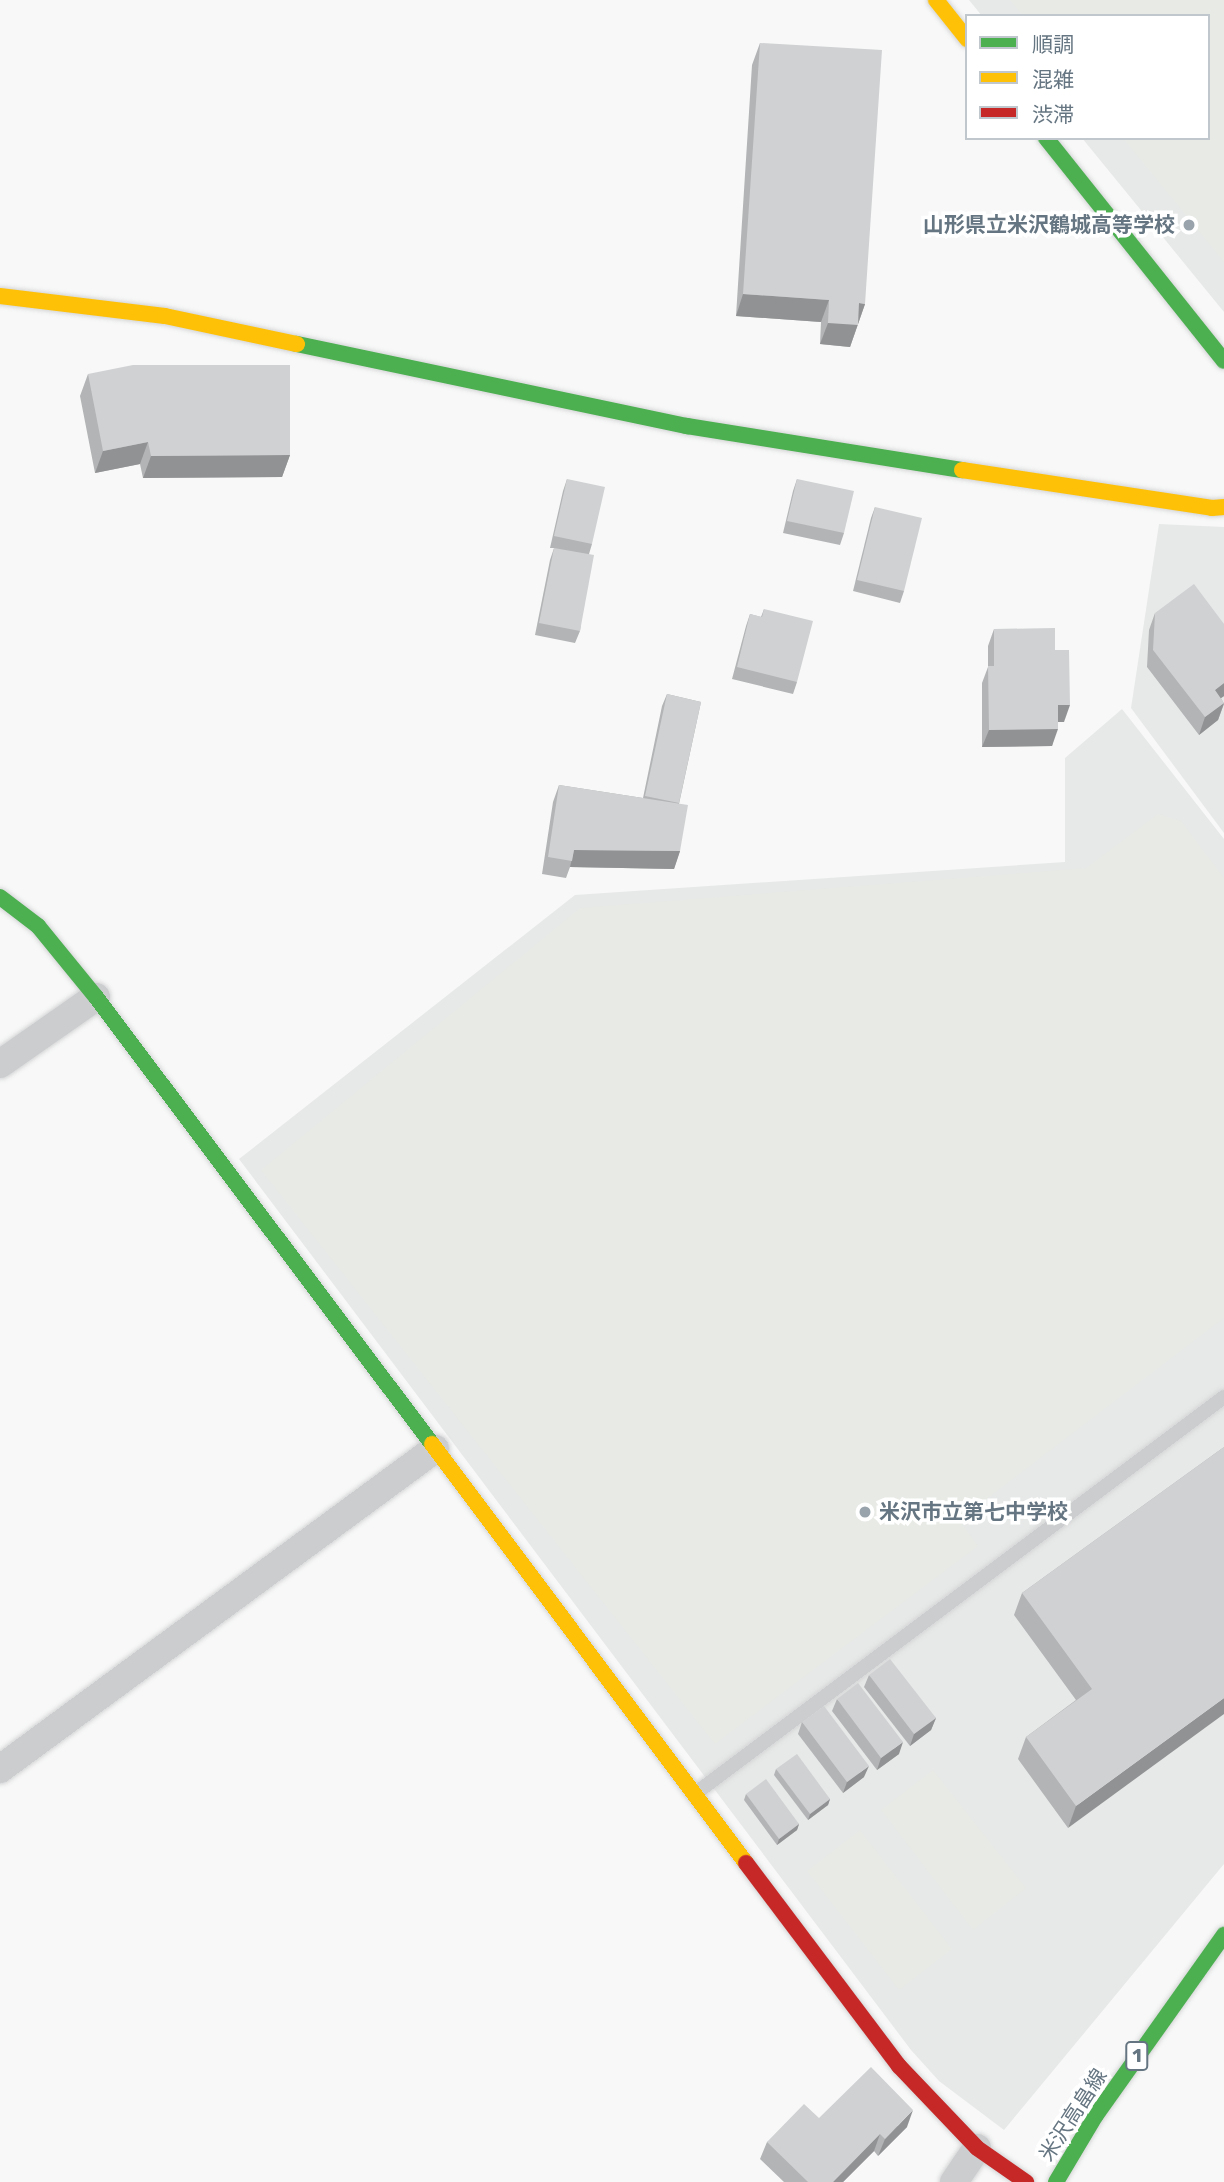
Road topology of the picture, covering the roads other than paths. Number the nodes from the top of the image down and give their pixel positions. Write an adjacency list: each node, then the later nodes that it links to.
1 (936, 0): 2 (street)
2 (965, 36)
3 (1048, 140): 5 (street)
4 (0, 296): 6 (street)
5 (1224, 361)
6 (1224, 507)
7 (0, 897): 8 (street)
8 (96, 997): 9 (street); 11 (street)
9 (0, 1064)
10 (1224, 1397): 13 (lane)
11 (435, 1449): 12 (street); 13 (street)
12 (0, 1769)
13 (695, 1794): 15 (street)
14 (1224, 1935): 18 (street, 米沢高畠線 / 1)
15 (977, 2148): 16 (street); 17 (street)
16 (954, 2182)
17 (1026, 2182)
18 (1056, 2182)

